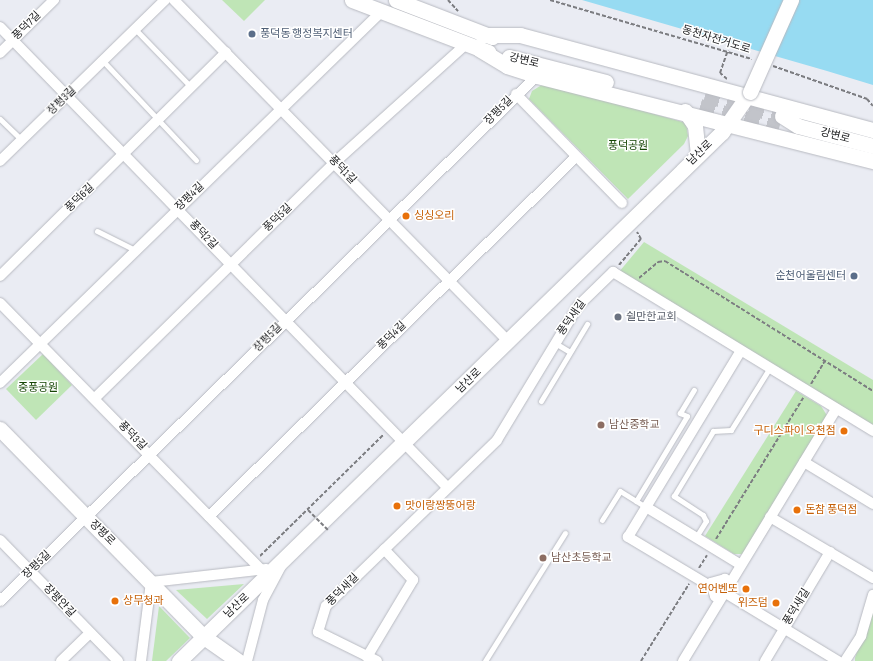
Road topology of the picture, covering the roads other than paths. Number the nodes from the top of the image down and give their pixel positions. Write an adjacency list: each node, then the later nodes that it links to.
1 (54, 0): 10 (street, 풍덕7길)
2 (165, 0): 9 (street, 장평3길)
3 (174, 0): 12 (street, 풍덕1길)
4 (352, 0): 7 (main road, 강변로)
5 (396, 0): 11 (main road, 강변로)
6 (791, 0): 18 (main road, 남산로, bridge)
7 (381, 12): 11 (main road, 강변로); 21 (street, 장평4길)
8 (0, 27): 10 (street, 풍덕2길)
9 (135, 29): 14 (street, 장평3길); 16 (lane)
10 (13, 40): 13 (street, 풍덕7길); 19 (street, 풍덕2길)
11 (476, 43): 15 (main road); 18 (main road); 20 (main road, 강변로); 36 (street, 풍덕5길)
12 (226, 52): 16 (street, 풍덕6길); 21 (street, 풍덕1길)
13 (0, 53)
14 (102, 61): 19 (street, 장평3길); 24 (lane)
15 (537, 76): 17 (street, 장평5길); 22 (main road)
16 (191, 87): 24 (street, 풍덕6길)
17 (516, 94): 32 (street); 39 (street, 장평5길)
18 (749, 94): 26 (main road, 남산로); 27 (main road)
19 (67, 96): 28 (street, 장평3길); 30 (street, 풍덕2길)
20 (702, 101)
21 (282, 107): 36 (street, 풍덕1길); 38 (street, 장평4길)
22 (685, 112): 26 (main road); 31 (main road)
23 (0, 119): 28 (lane)
24 (158, 120): 30 (street, 풍덕6길); 33 (lane)
25 (781, 122): 29 (main road, 강변로)
26 (730, 123): 31 (main road, 남산로); 35 (main road)
27 (873, 130)
28 (22, 140): 34 (street, 장평3길)
29 (873, 146)
30 (124, 155): 38 (street, 풍덕2길); 43 (street, 풍덕6길)
31 (698, 155): 48 (main road, 남산로)
32 (576, 157): 37 (street); 44 (street, 풍덕4길)
33 (196, 160)
34 (0, 161)
35 (873, 161)
36 (334, 163): 39 (street, 풍덕1길); 42 (street, 풍덕5길)
37 (622, 203)
38 (177, 209): 41 (street, 장평4길); 42 (street, 풍덕2길)
39 (389, 219): 44 (street, 풍덕1길); 46 (street, 장평5길)
40 (97, 231): 41 (lane)
41 (136, 250): 50 (street, 장평4길)
42 (230, 264): 46 (street, 풍덕2길); 57 (street, 풍덕5길)
43 (0, 276)
44 (449, 281): 48 (street, 풍덕1길); 54 (street, 풍덕4길)
45 (0, 302): 50 (street, 풍덕3길)
46 (286, 320): 54 (street, 풍덕2길); 63 (street, 장평5길)
47 (588, 324): 51 (lane)
48 (509, 342): 62 (main road, 남산로)
49 (555, 343): 51 (lane); 52 (street, 풍덕새길); 65 (street, 풍덕새길)
50 (41, 344): 55 (street, 장평4길); 57 (street, 풍덕3길)
51 (570, 352): 58 (lane)
52 (740, 352): 53 (street); 68 (street)
53 (769, 369): 59 (street); 74 (lane)
54 (346, 382): 62 (street, 풍덕2길); 69 (street, 풍덕4길)
55 (0, 383)
56 (694, 390): 66 (lane)
57 (95, 398): 63 (street, 풍덕3길)
58 (541, 401)
59 (836, 409): 61 (street); 64 (street)
60 (0, 429): 70 (main road, 장평로)
61 (873, 431)
62 (406, 443): 65 (street, 풍덕2길); 78 (main road, 남산로)
63 (150, 455): 69 (street, 풍덕3길); 70 (street, 장평5길)
64 (804, 462): 67 (street); 71 (street)
65 (447, 487): 76 (street, 풍덕새길)
66 (636, 501): 68 (lane); 72 (lane)
67 (873, 504)
68 (646, 507): 74 (street); 84 (street)
69 (209, 516): 81 (street, 풍덕3길)
70 (86, 517): 80 (street, 장평5길); 83 (main road, 장평로)
71 (770, 517): 77 (street); 79 (street)
72 (602, 520)
73 (566, 533): 99 (lane)
74 (696, 537): 79 (street)
75 (0, 540): 80 (street, 장평안길)
76 (384, 549): 90 (street); 90 (street, 풍덕새길)
77 (830, 552): 82 (street); 87 (street, 풍덕새길)
78 (283, 563): 81 (street); 89 (main road, 남산로); 97 (street)
79 (741, 565): 84 (street)
80 (30, 571): 86 (street, 장평5길); 88 (street, 장평안길)
81 (262, 571): 83 (street)
82 (873, 578)
83 (151, 582): 89 (main road, 장평로); 94 (street)
84 (718, 589): 87 (street); 91 (street)
85 (873, 594): 102 (street)
86 (0, 601)
87 (784, 628): 100 (street, 풍덕새길); 101 (street)
88 (90, 633): 92 (street); 93 (street, 장평안길)
89 (204, 636): 95 (main road, 남산로); 96 (main road, 장평로)
90 (367, 657): 98 (street, 풍덕새길)
91 (686, 660)
92 (62, 661)
93 (118, 661)
94 (141, 661)
95 (179, 661)
96 (238, 661)
97 (247, 661)
98 (377, 661)
99 (485, 661)
100 (765, 661)
101 (838, 661)
102 (845, 661)

